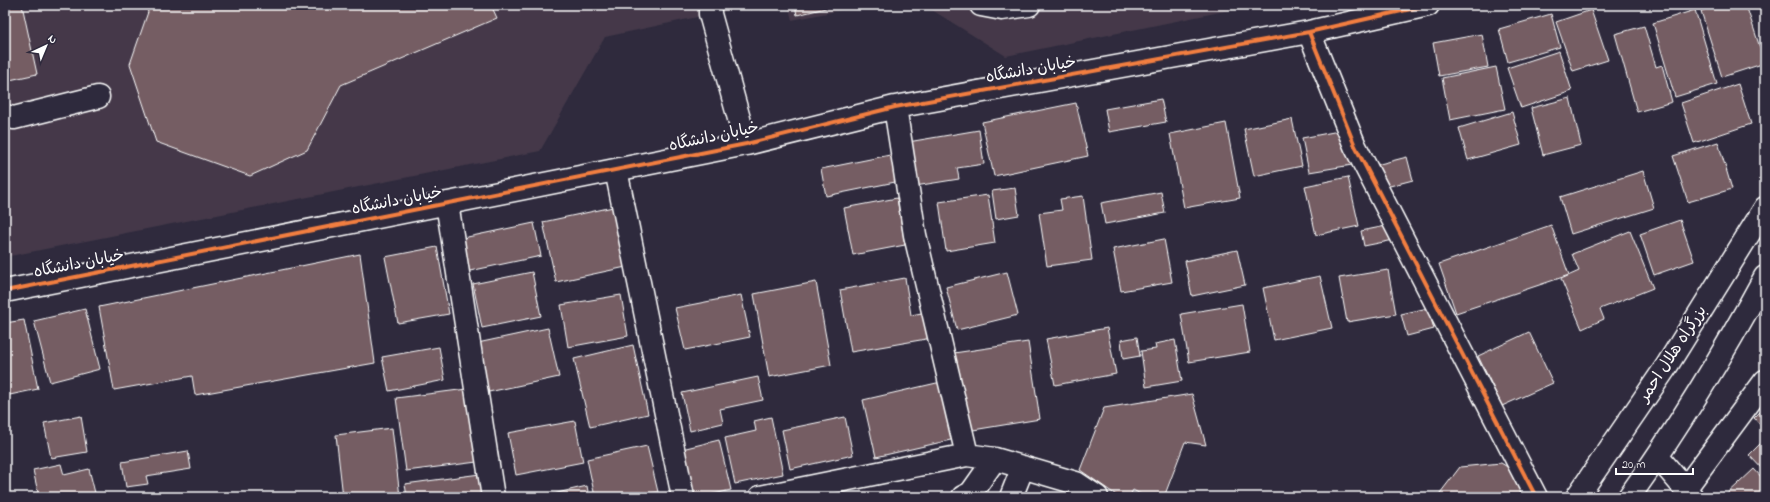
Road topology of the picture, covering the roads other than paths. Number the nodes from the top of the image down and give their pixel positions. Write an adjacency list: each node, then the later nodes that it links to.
1 (710, 5): 9 (main road)
2 (981, 5): 3 (main road)
3 (1029, 5)
4 (1428, 5): 5 (main road, خیابان دانشگاه)
5 (1309, 32): 7 (main road, خیابان دانشگاه); 27 (main road)
6 (98, 97): 8 (main road)
7 (895, 107): 9 (main road, خیابان دانشگاه); 16 (main road)
8 (5, 116)
9 (746, 144): 10 (main road, خیابان دانشگاه)
10 (616, 170): 11 (main road, خیابان دانشگاه); 22 (main road)
11 (447, 203): 14 (main road, خیابان دانشگاه); 21 (main road)
12 (1765, 208): 28 (main road, بزرگراه هلال احمر)
13 (1765, 277): 17 (main road)
14 (5, 291)
15 (1765, 381): 20 (main road)
16 (967, 455): 18 (main road); 23 (main road)
17 (1658, 457): 20 (main road); 29 (main road)
18 (995, 459): 19 (main road); 24 (main road)
19 (1023, 467): 25 (main road); 26 (main road)
20 (1689, 493)
21 (493, 497)
22 (683, 497)
23 (760, 497)
24 (963, 497)
25 (1011, 497)
26 (1097, 497)
27 (1536, 497)
28 (1577, 497)
29 (1630, 497)

